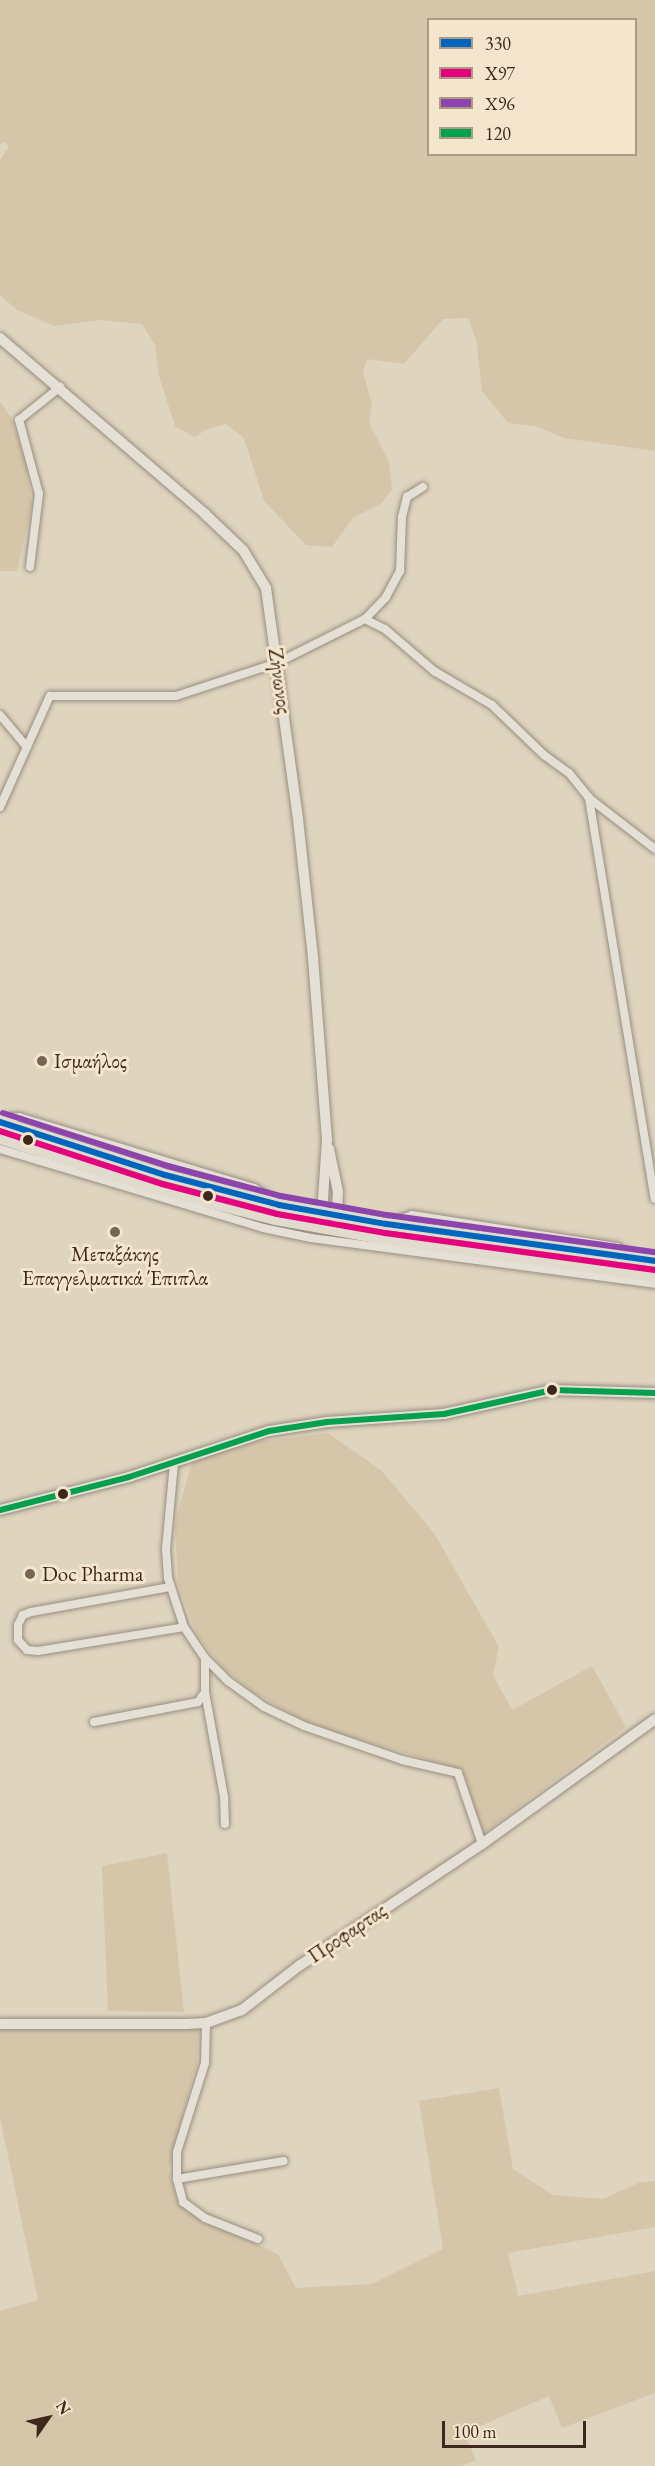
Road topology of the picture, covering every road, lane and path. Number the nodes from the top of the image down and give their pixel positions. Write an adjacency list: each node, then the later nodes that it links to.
1 (0, 338): 2 (street, Ζήνωνος)
2 (60, 387): 4 (street); 6 (street, Ζήνωνος)
3 (423, 487): 5 (street)
4 (30, 567)
5 (365, 619): 6 (street); 9 (street)
6 (277, 663): 8 (street); 14 (street, Ζήνωνος)
7 (0, 715): 8 (street)
8 (27, 747): 10 (street)
9 (589, 798): 11 (street); 17 (street)
10 (0, 807)
11 (655, 849)
12 (0, 1121): 18 (main road)
13 (0, 1138): 16 (main road)
14 (327, 1140): 18 (street); 19 (street)
15 (0, 1149): 16 (street)
16 (116, 1180): 20 (main road); 22 (street)
17 (655, 1199)
18 (321, 1212): 19 (main road); 20 (street)
19 (338, 1215): 21 (street); 23 (main road)
20 (321, 1227): 21 (main road)
21 (336, 1229): 22 (main road)
22 (432, 1250): 24 (main road)
23 (655, 1261)
24 (524, 1262): 25 (main road); 26 (street)
25 (655, 1276)
26 (655, 1284)
27 (655, 1393): 28 (street)
28 (174, 1463): 29 (street); 30 (street)
29 (0, 1510)
30 (170, 1587): 31 (street); 31 (street)
31 (184, 1627): 32 (street)
32 (205, 1658): 33 (street); 37 (street)
33 (205, 1692): 35 (street); 36 (street)
34 (655, 1719): 37 (street, Προφαρτας)
35 (94, 1722)
36 (225, 1824)
37 (482, 1844): 38 (street, Προφαρτας)
38 (206, 2023): 39 (street, Προφαρτας); 41 (street)
39 (0, 2024)
40 (283, 2161): 41 (street)
41 (177, 2179): 42 (street)
42 (258, 2239)

